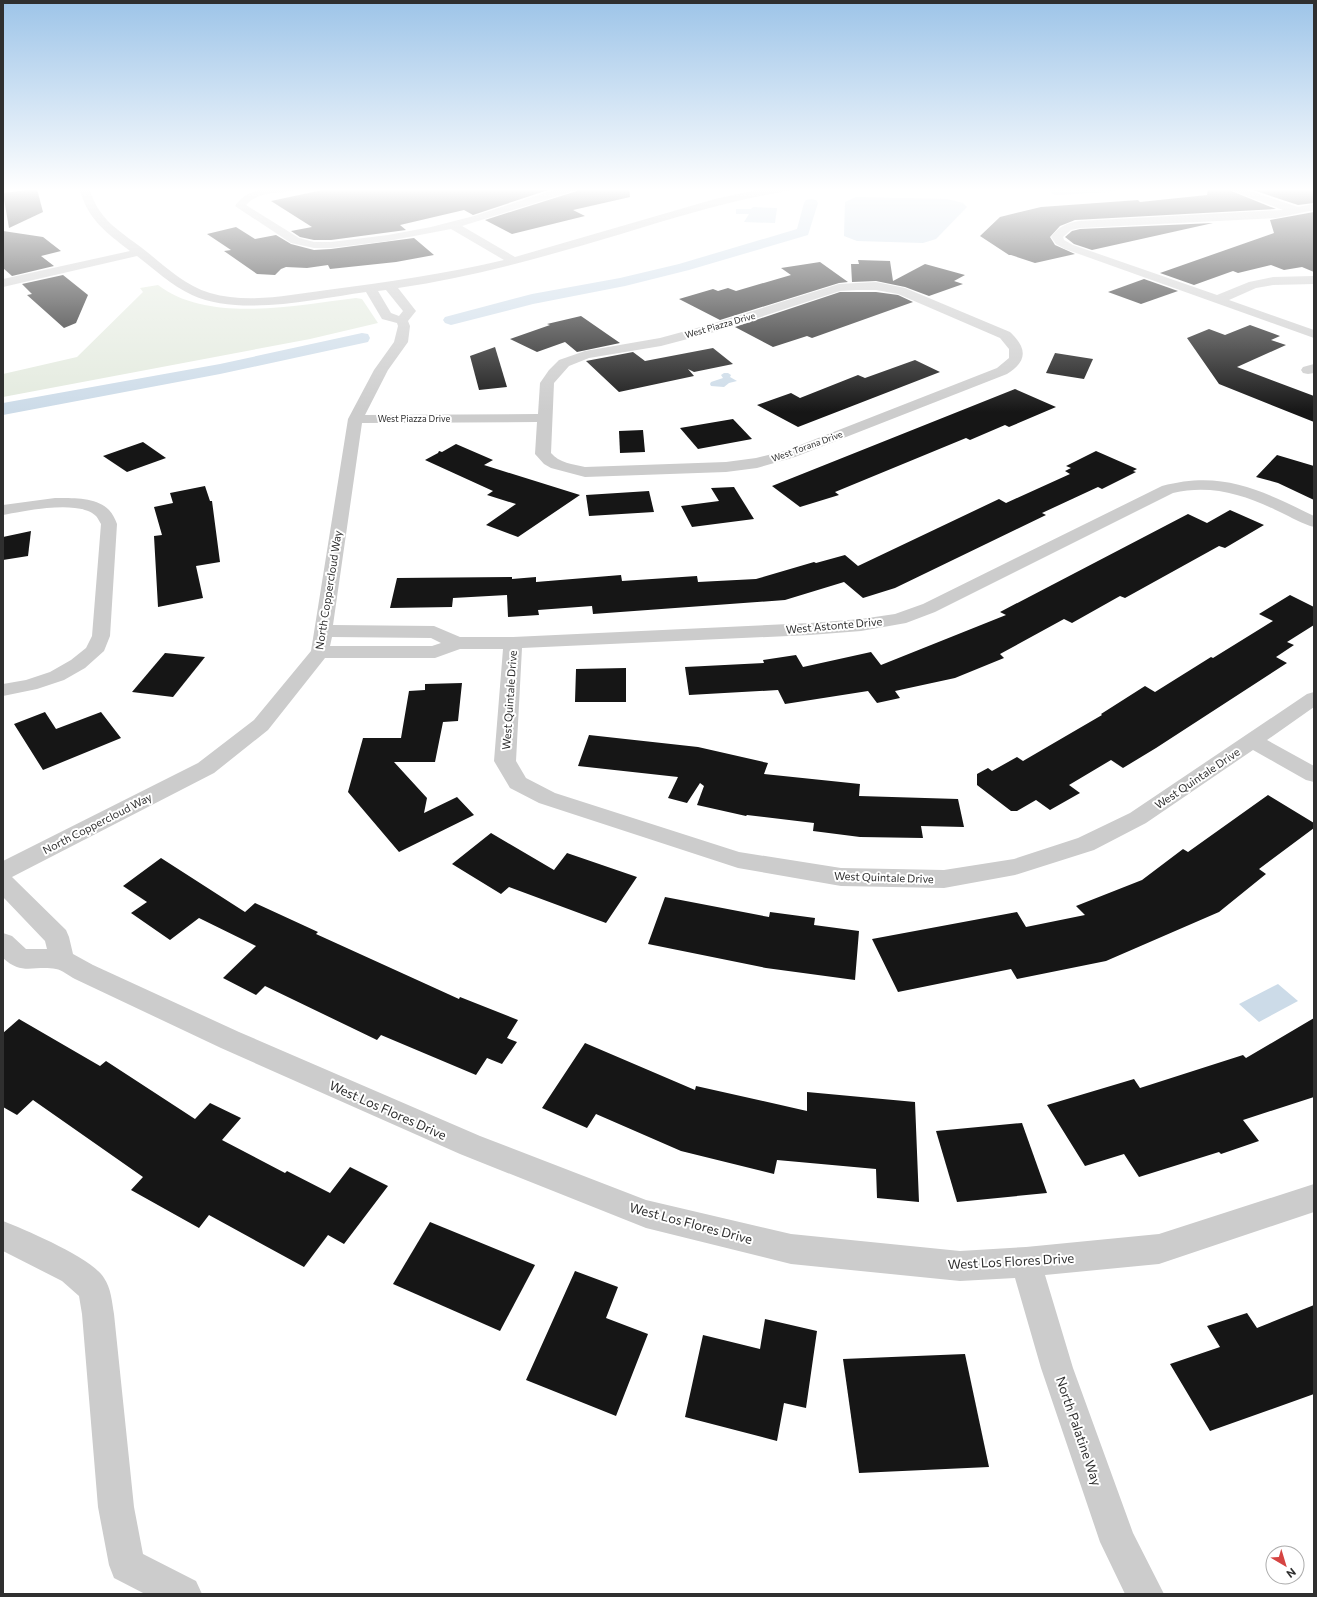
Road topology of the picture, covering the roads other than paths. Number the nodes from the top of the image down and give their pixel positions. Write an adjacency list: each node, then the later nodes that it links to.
1 (69, 263): 8 (street)
2 (82, 263): 10 (street)
3 (153, 263): 12 (street)
4 (487, 263): 7 (street)
5 (508, 263): 7 (street)
6 (1112, 263): 13 (street)
7 (493, 266): 11 (street)
8 (3, 276)
9 (1314, 280): 13 (street)
10 (3, 283)
11 (390, 286): 12 (street); 14 (street, North Coppercloud Way)
12 (370, 288): 14 (street)
13 (1217, 300): 15 (street)
14 (402, 321): 19 (street, North Coppercloud Way)
15 (1314, 334)
16 (1017, 357): 18 (street, West Piazza Drive); 18 (street, West Torana Drive)
17 (511, 404): 19 (street, West Piazza Drive)
18 (541, 408): 19 (street, West Piazza Drive)
19 (358, 413): 22 (street, North Coppercloud Way)
20 (3, 510): 26 (street)
21 (1314, 522): 24 (street, West Astonte Drive)
22 (323, 631): 23 (street, West Astonte Drive); 25 (street, North Coppercloud Way)
23 (457, 643): 24 (street, West Astonte Drive); 25 (street, West Astonte Drive)
24 (514, 643): 28 (street, West Quintale Drive)
25 (320, 652): 30 (street, North Coppercloud Way)
26 (3, 690)
27 (1314, 698): 28 (street, West Quintale Drive)
28 (1253, 741): 29 (street)
29 (1314, 775)
30 (3, 871)
31 (3, 882): 33 (street)
32 (3, 943): 33 (street, West Los Flores Drive)
33 (61, 959): 36 (street, West Los Flores Drive)
34 (1314, 1198): 36 (street, West Los Flores Drive)
35 (3, 1235): 37 (street)
36 (1026, 1262): 38 (street, North Palatine Way)
37 (183, 1594)
38 (1145, 1594)

